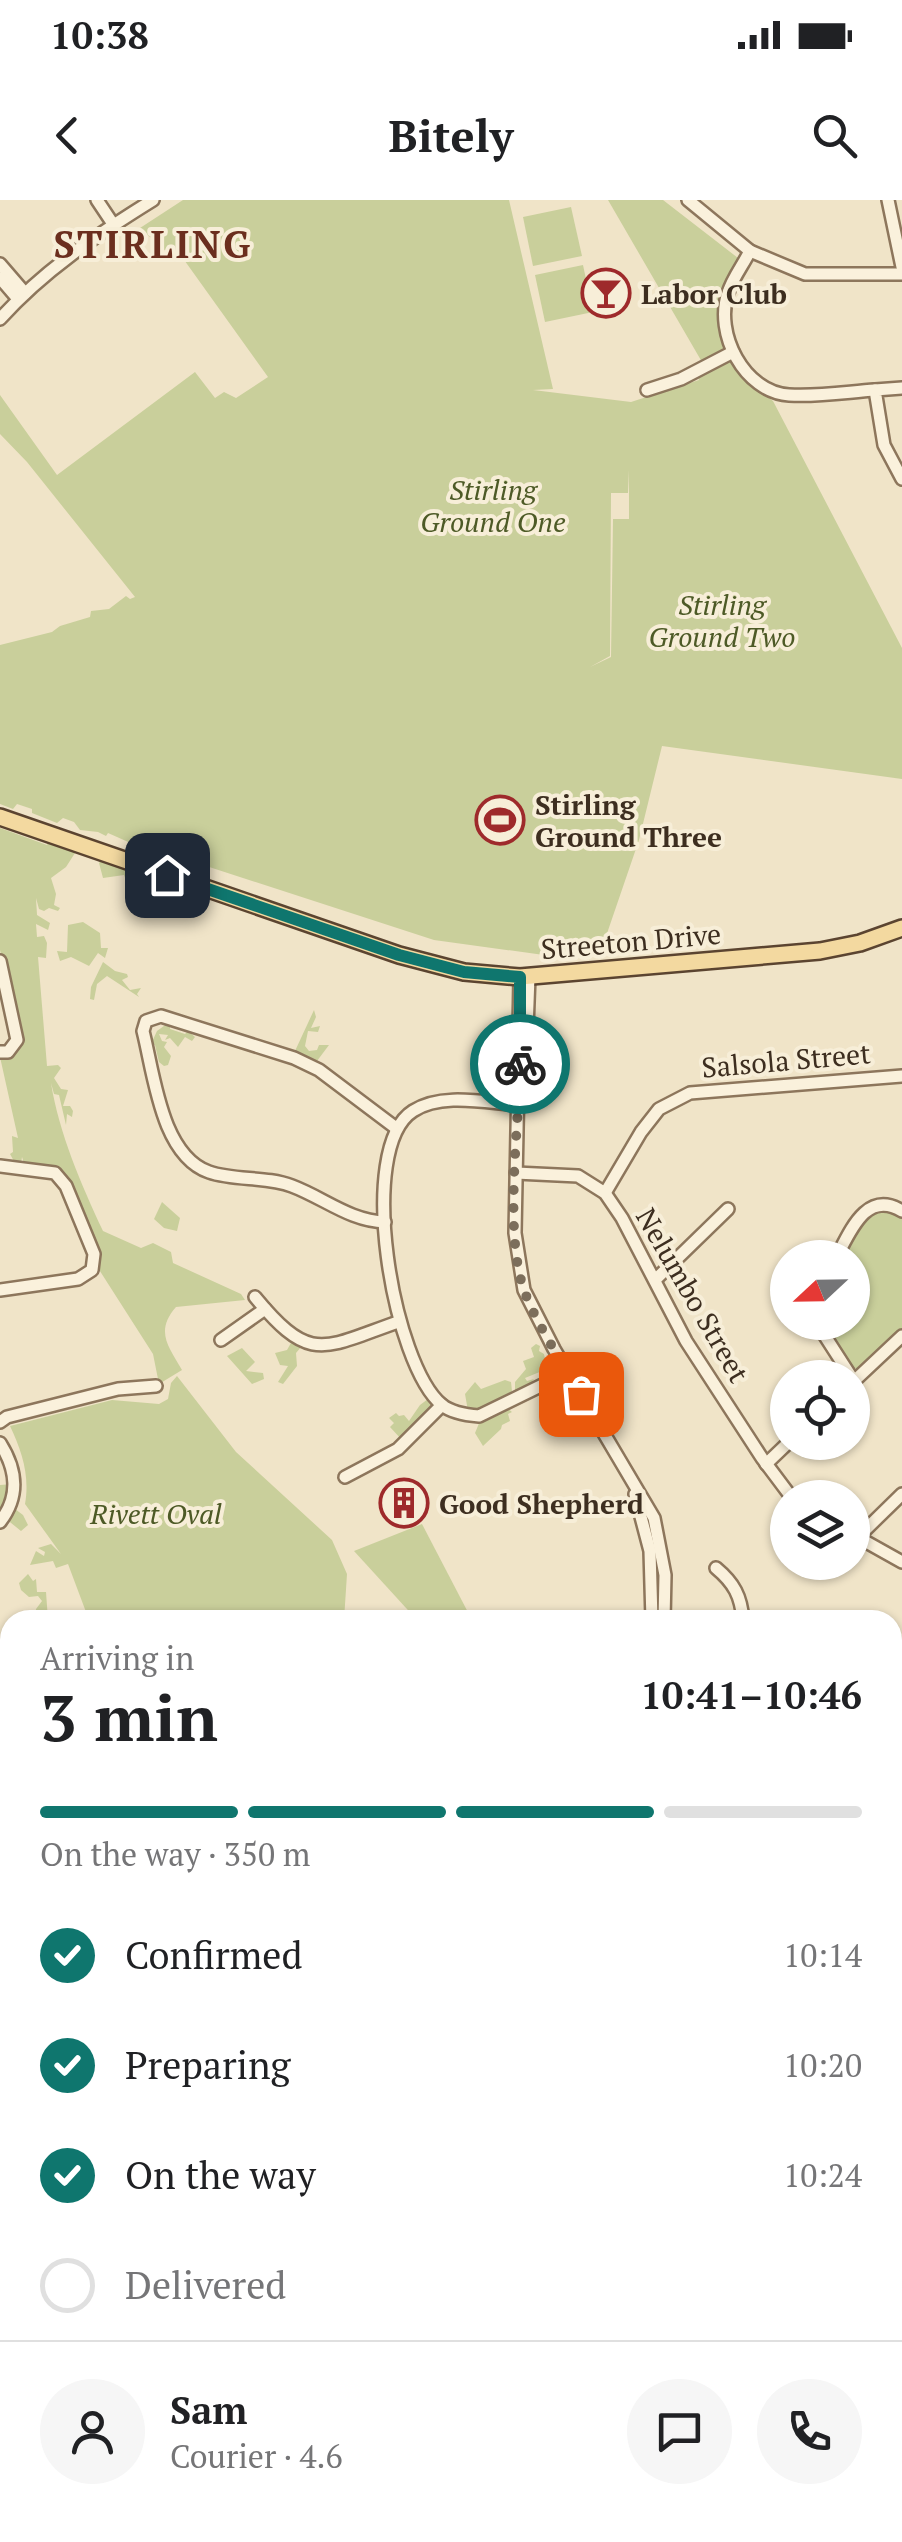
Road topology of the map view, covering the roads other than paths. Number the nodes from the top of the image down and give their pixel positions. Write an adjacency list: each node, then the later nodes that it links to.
1 (97, 200): 5 (street)
2 (152, 200): 5 (street)
3 (688, 200): 6 (street)
4 (888, 200): 8 (street)
5 (114, 224): 10 (street)
6 (750, 251): 8 (street); 12 (street)
7 (0, 264): 10 (street)
8 (902, 271)
9 (0, 278): 10 (street)
10 (21, 296): 11 (street)
11 (0, 319)
12 (734, 352): 14 (street); 15 (street)
13 (902, 388): 15 (street)
14 (647, 390)
15 (876, 390): 16 (street)
16 (902, 479)
17 (5, 819): 22 (main road, Streeton Drive)
18 (902, 920): 20 (main road, Streeton Drive)
19 (902, 928): 20 (main road, Streeton Drive)
20 (812, 949): 22 (main road, Streeton Drive)
21 (0, 962): 23 (street)
22 (525, 976): 25 (street)
23 (0, 1052)
24 (902, 1076): 29 (street, Salsola Street)
25 (519, 1105): 26 (street); 28 (street)
26 (396, 1128): 32 (street); 32 (street)
27 (0, 1166): 35 (street)
28 (516, 1173): 29 (street, Nelumbo Street); 42 (street)
29 (605, 1194): 34 (street, Nelumbo Street)
30 (728, 1209): 34 (street)
31 (902, 1210): 33 (street)
32 (384, 1222): 38 (street)
33 (846, 1240)
34 (655, 1280): 48 (street, Nelumbo Street)
35 (0, 1290)
36 (255, 1297): 37 (street)
37 (265, 1309): 38 (street); 40 (street)
38 (398, 1322): 44 (street)
39 (902, 1336): 41 (street)
40 (221, 1340)
41 (870, 1365)
42 (568, 1372): 44 (street); 50 (street)
43 (156, 1386): 45 (street)
44 (442, 1405): 49 (street)
45 (0, 1422)
46 (0, 1443): 53 (street)
47 (770, 1460): 48 (street)
48 (766, 1464): 51 (street, Nelumbo Street)
49 (344, 1477)
50 (632, 1480): 58 (street); 59 (street)
51 (778, 1480)
52 (902, 1494): 54 (street)
53 (0, 1522)
54 (870, 1523)
55 (870, 1544): 56 (street)
56 (902, 1562)
57 (716, 1568): 60 (street)
58 (652, 1610)
59 (664, 1610)
60 (742, 1610)

